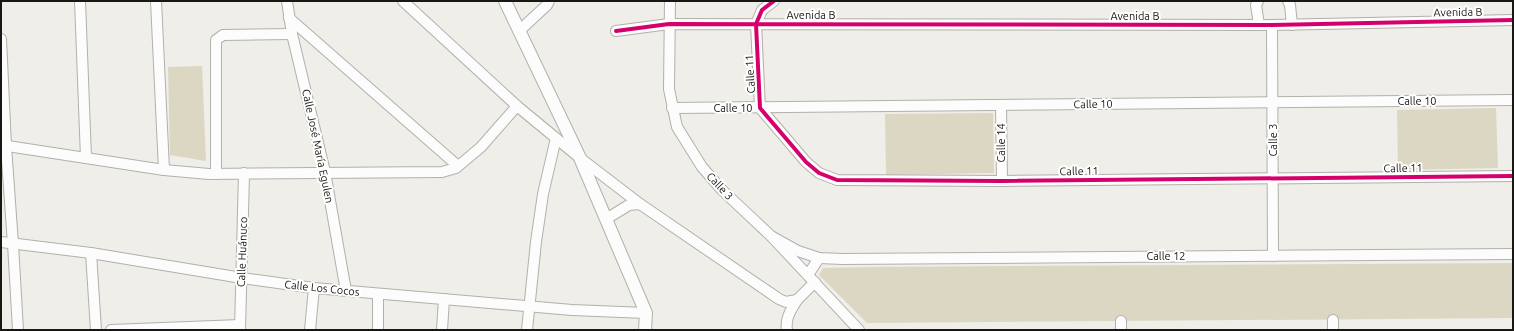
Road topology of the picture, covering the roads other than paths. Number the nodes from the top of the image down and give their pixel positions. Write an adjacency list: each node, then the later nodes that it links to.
1 (80, 1): 31 (street)
2 (156, 1): 34 (street)
3 (287, 1): 11 (street, Calle José María Egulen)
4 (403, 1): 25 (street)
5 (506, 1): 18 (street)
6 (549, 1): 18 (street)
7 (670, 1): 13 (street, Calle 3)
8 (774, 1): 14 (street)
9 (1258, 1): 16 (street)
10 (1288, 1): 15 (street)
11 (289, 18): 20 (street, Calle José María Egulen); 33 (street)
12 (1513, 20): 15 (street, Avenida B)
13 (669, 24): 14 (street, Avenida B); 19 (street, Avenida B); 27 (street, Calle 3)
14 (756, 24): 16 (street, Avenida B); 28 (street, Calle 11)
15 (1292, 24): 17 (street, Avenida B)
16 (1259, 25): 17 (street, Avenida B)
17 (1272, 25): 24 (street, Calle 3)
18 (519, 31): 32 (street)
19 (616, 31)
20 (292, 34): 35 (street, Calle José María Egulen); 37 (street)
21 (1, 39): 22 (street)
22 (2, 67): 30 (street)
23 (1513, 100): 24 (street, Calle 10)
24 (1272, 102): 26 (street, Calle 10); 39 (street, Calle 3)
25 (517, 106): 29 (street); 33 (street)
26 (1001, 106): 28 (street, Calle 10); 40 (street, Calle 14)
27 (672, 108): 28 (street, Calle 10); 43 (street, Calle 3)
28 (760, 108): 40 (street, Calle 11)
29 (556, 138): 32 (street); 57 (street)
30 (3, 146): 31 (street); 45 (street)
31 (86, 158): 34 (street)
32 (580, 158): 41 (street); 42 (street)
33 (458, 166): 35 (street)
34 (164, 170): 37 (street)
35 (325, 172): 36 (street); 53 (street, Calle José María Egulen)
36 (244, 173): 37 (street); 50 (street, Calle Huánuco)
37 (216, 174)
38 (1513, 176): 39 (street, Calle 11)
39 (1273, 178): 40 (street, Calle 11); 48 (street, Calle 3)
40 (1002, 181)
41 (640, 204): 42 (street); 56 (street)
42 (606, 219): 58 (street)
43 (772, 236): 49 (street, Calle 12); 51 (street, Calle 3)
44 (1, 242): 45 (street, Calle Los Cocos)
45 (13, 244): 46 (street, Calle Los Cocos); 60 (street)
46 (91, 253): 50 (street, Calle Los Cocos); 61 (street)
47 (1513, 254): 48 (street, Calle 12)
48 (1273, 256): 49 (street, Calle 12)
49 (819, 258): 51 (street)
50 (242, 278): 52 (street, Calle Los Cocos); 59 (street, Calle Huánuco)
51 (812, 278): 56 (street); 69 (street, Calle 3)
52 (314, 288): 53 (street, Calle Los Cocos); 63 (street)
53 (346, 291): 54 (street, Calle Los Cocos)
54 (378, 294): 55 (street, Calle Los Cocos); 64 (street)
55 (444, 299): 57 (street, Calle Los Cocos); 65 (street)
56 (797, 300): 68 (street)
57 (529, 307): 58 (street, Calle Los Cocos); 66 (street)
58 (646, 314): 67 (street)
59 (240, 328): 62 (street)
60 (18, 330)
61 (96, 330)
62 (111, 330)
63 (310, 330)
64 (378, 330)
65 (442, 330)
66 (527, 330)
67 (645, 330)
68 (787, 330)
69 (859, 330)

